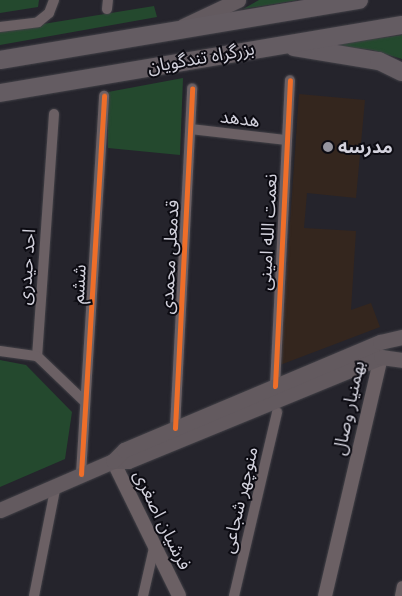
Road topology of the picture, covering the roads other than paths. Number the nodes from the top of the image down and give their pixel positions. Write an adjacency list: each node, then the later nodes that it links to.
1 (54, 0): 5 (street)
2 (238, 0): 6 (main road)
3 (359, 0): 6 (highway, بزرگراه تندگویان)
4 (402, 25): 7 (highway, بزرگراه تندگویان)
5 (0, 27)
6 (178, 29): 8 (highway, بزرگراه تندگویان)
7 (281, 45): 9 (highway); 12 (highway, بزرگراه تندگویان)
8 (0, 60)
9 (402, 72)
10 (290, 80): 16 (street, نعمت الله امینی)
11 (192, 88): 15 (street, قدمعلی محمدی)
12 (0, 93)
13 (104, 96): 23 (street, ششم)
14 (54, 114): 20 (street, احد حیدری)
15 (191, 129): 16 (street, هدهد); 25 (street, قدمعلی محمدی)
16 (286, 140): 22 (street, نعمت الله امینی)
17 (402, 337): 18 (main road)
18 (381, 350): 21 (main road); 22 (main road, بهمنیار وصال); 26 (main road, بهمنیار وصال); 36 (street, بهمنیار وصال)
19 (0, 351): 20 (street)
20 (37, 356): 23 (street)
21 (402, 360)
22 (275, 386): 25 (main road, بهمنیار وصال)
23 (86, 402): 27 (street, ششم)
24 (277, 412): 35 (street, منوچهر شجاعی)
25 (175, 428): 26 (main road, بهمنیار وصال)
26 (113, 461): 27 (main road, بهمنیار وصال); 30 (street, فرشیان اصغری)
27 (81, 474): 28 (main road, بهمنیار وصال)
28 (56, 485): 29 (main road, بهمنیار وصال); 32 (street)
29 (0, 510)
30 (154, 548): 33 (street); 34 (street, فرشیان اصغری)
31 (402, 586): 37 (street)
32 (34, 596)
33 (143, 596)
34 (178, 596)
35 (234, 596)
36 (325, 596)
37 (400, 596)

